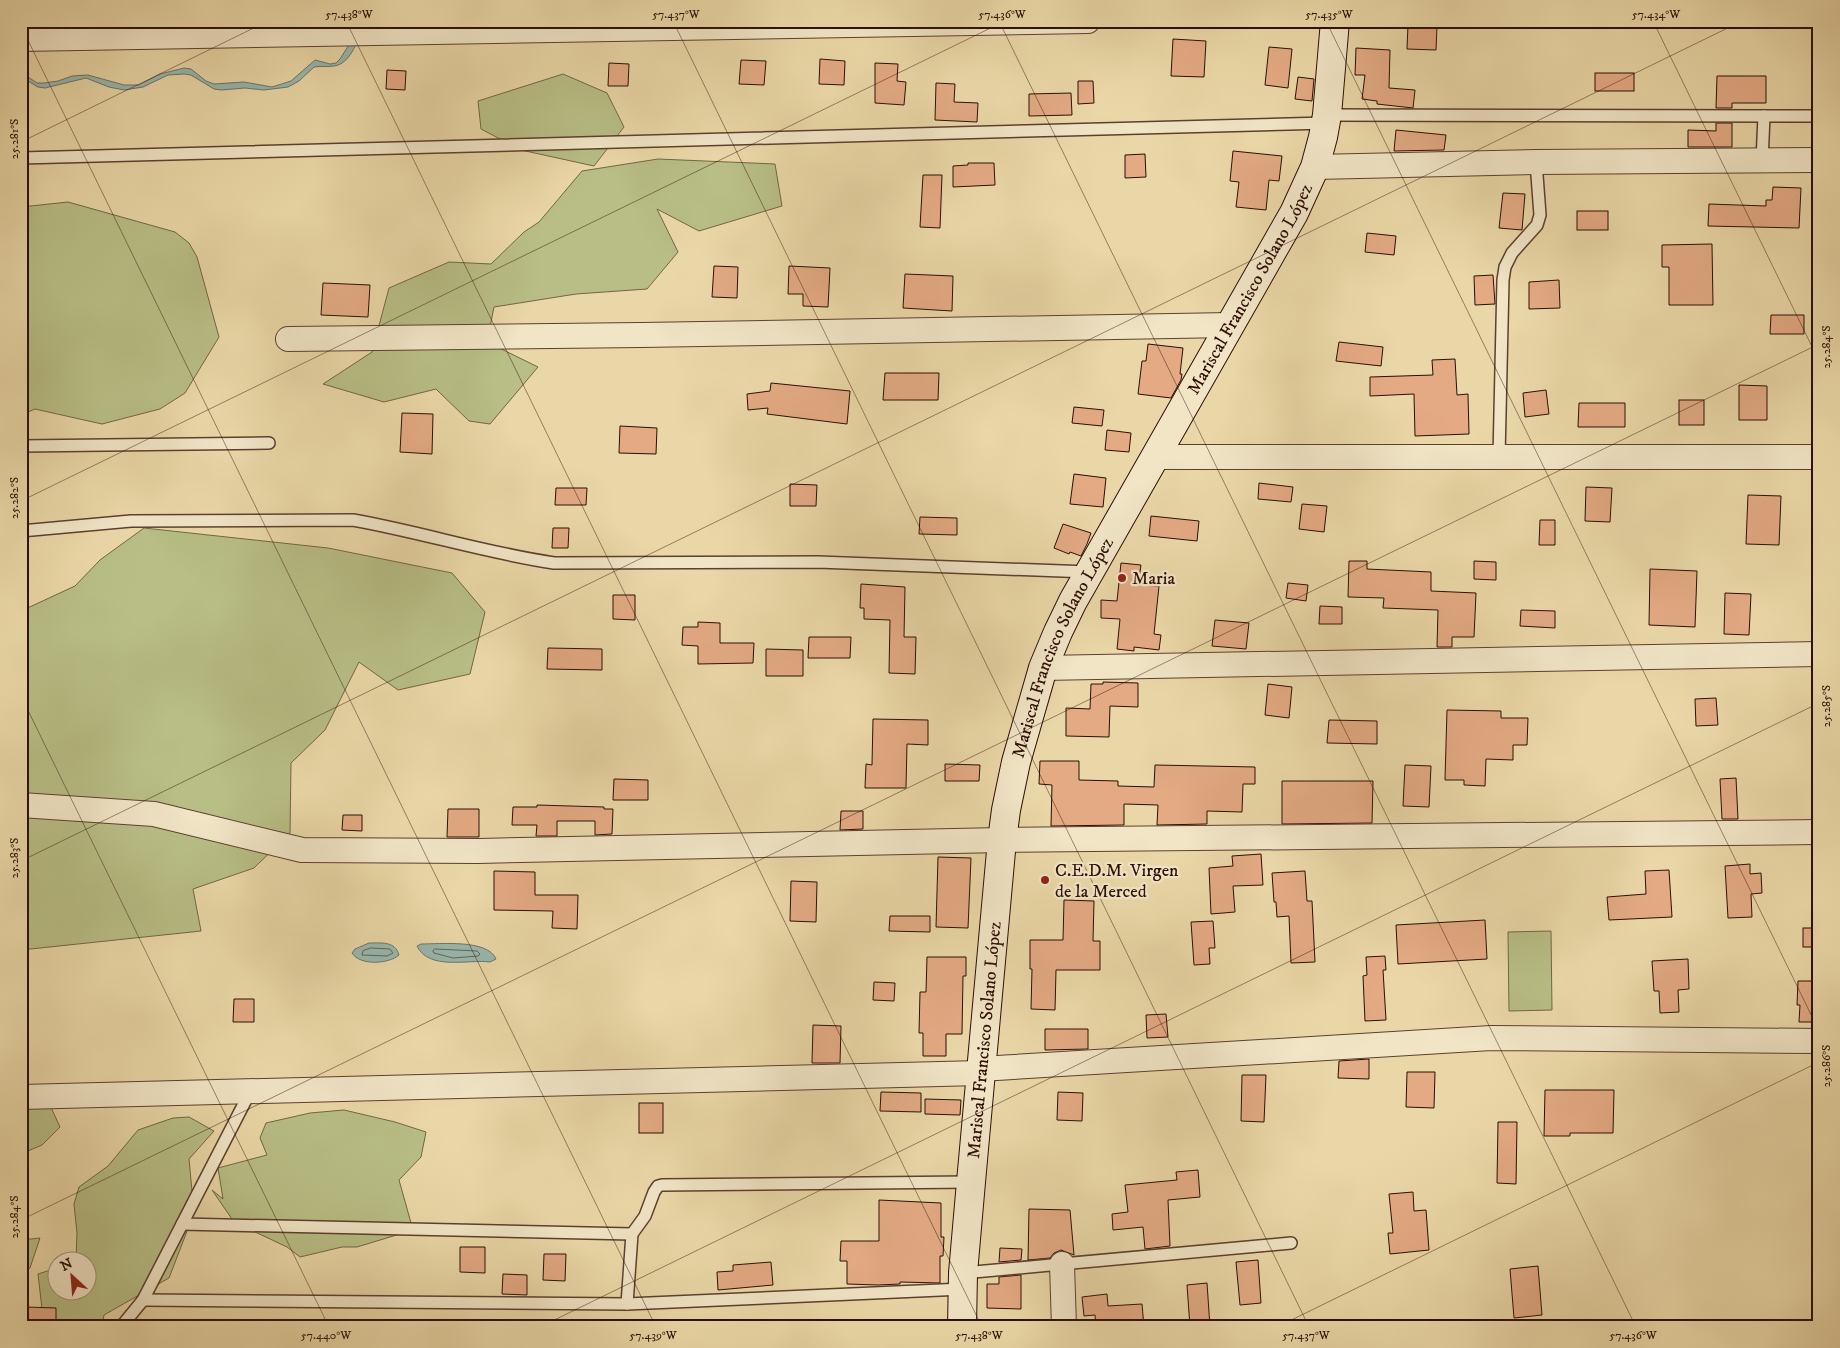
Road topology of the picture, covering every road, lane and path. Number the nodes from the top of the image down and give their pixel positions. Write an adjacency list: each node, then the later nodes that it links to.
1 (1088, 21): 3 (street)
2 (1335, 21): 6 (main road, Mariscal Francisco Solano López)
3 (21, 39)
4 (1764, 116): 5 (lane); 6 (lane); 9 (lane)
5 (1819, 116)
6 (1327, 119): 7 (lane); 11 (main road, Mariscal Francisco Solano López)
7 (21, 158)
8 (1819, 160): 9 (street)
9 (1762, 161): 10 (street)
10 (1536, 162): 11 (street); 17 (lane)
11 (1315, 167): 12 (main road, Mariscal Francisco Solano López)
12 (1230, 326): 13 (street); 16 (main road, Mariscal Francisco Solano López)
13 (288, 339)
14 (269, 443): 15 (lane)
15 (21, 446)
16 (1155, 457): 17 (street); 20 (main road, Mariscal Francisco Solano López)
17 (1499, 457): 18 (street)
18 (1819, 457)
19 (21, 531): 20 (lane)
20 (1089, 572): 22 (main road, Mariscal Francisco Solano López)
21 (1819, 654): 22 (street)
22 (1043, 668): 25 (main road, Mariscal Francisco Solano López)
23 (21, 805): 25 (street)
24 (1819, 832): 25 (street)
25 (1002, 840): 27 (main road, Mariscal Francisco Solano López)
26 (1819, 1041): 27 (street)
27 (980, 1071): 28 (street); 30 (main road, Mariscal Francisco Solano López)
28 (250, 1092): 29 (street); 31 (lane)
29 (21, 1097)
30 (971, 1182): 32 (lane); 35 (main road, Mariscal Francisco Solano López)
31 (182, 1224): 32 (lane); 36 (lane)
32 (632, 1234): 37 (lane)
33 (1291, 1243): 34 (lane)
34 (1062, 1264): 35 (lane); 40 (street)
35 (963, 1281): 37 (lane); 39 (main road, Mariscal Francisco Solano López)
36 (143, 1300): 37 (lane); 38 (lane)
37 (627, 1304)
38 (121, 1327)
39 (962, 1327)
40 (1064, 1327)

